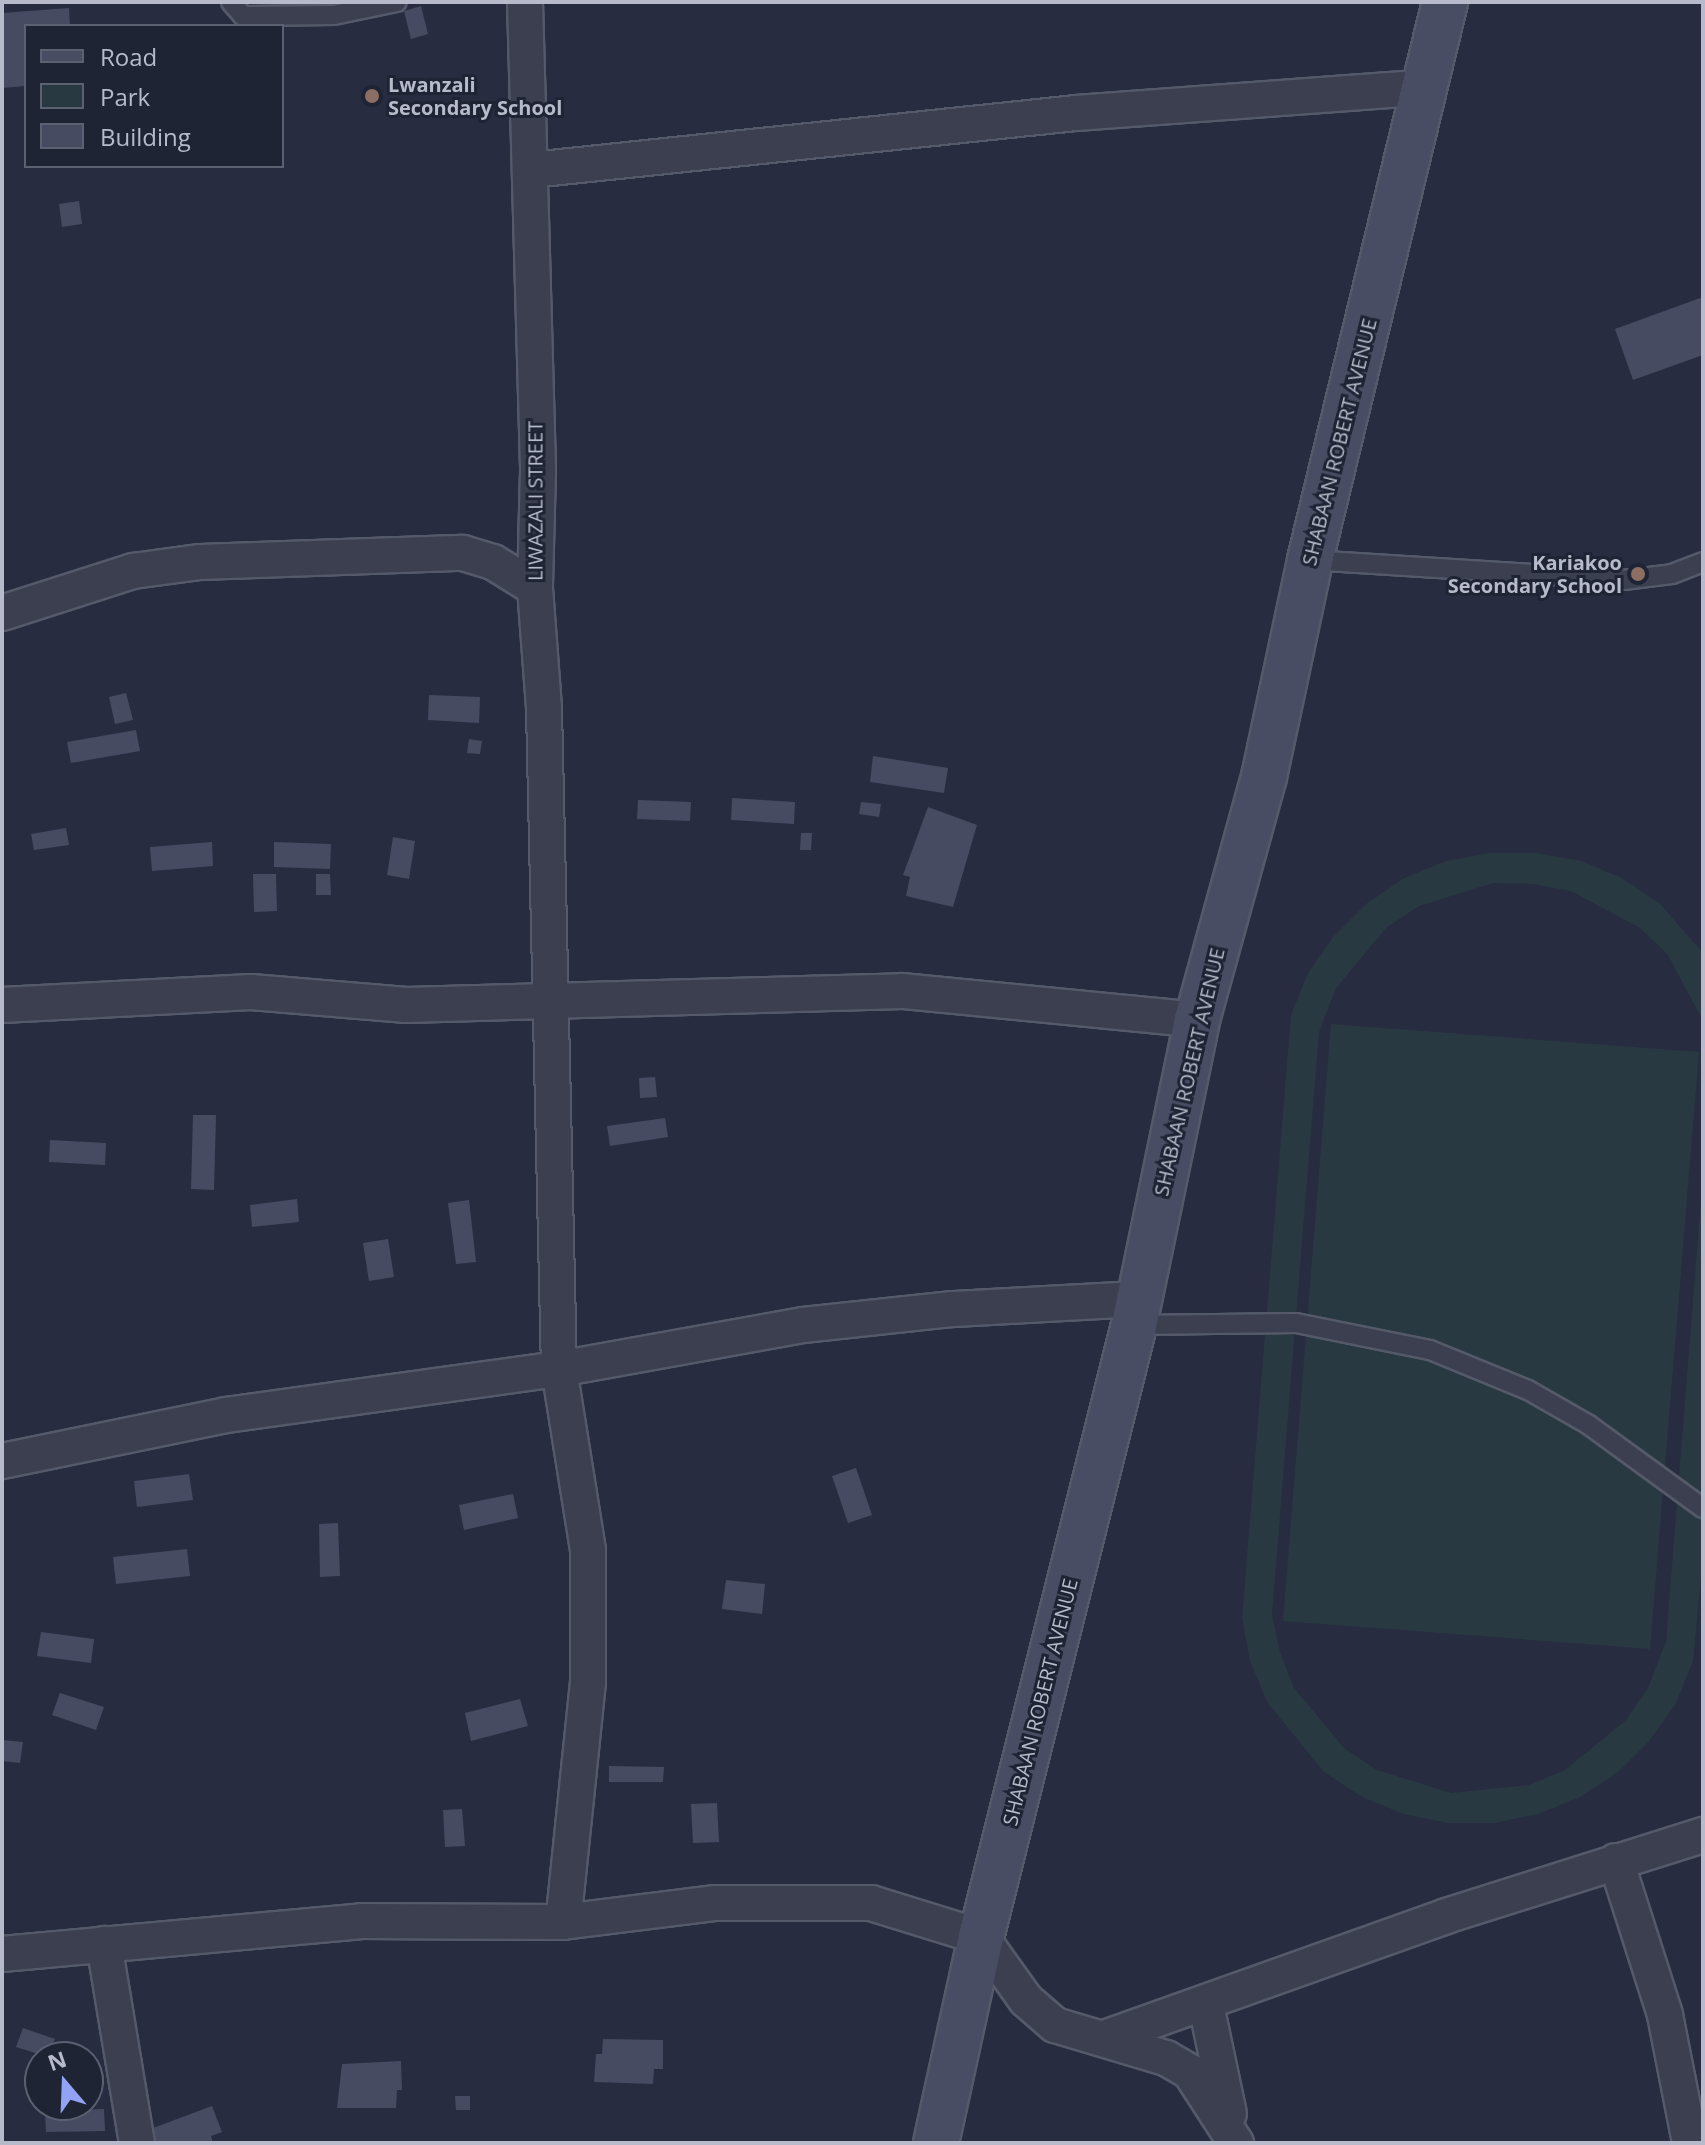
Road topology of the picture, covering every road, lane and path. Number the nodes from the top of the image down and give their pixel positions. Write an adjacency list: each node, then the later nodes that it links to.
1 (231, 2): 2 (lane)
2 (397, 2)
3 (525, 2): 6 (street, LIWAZALI STREET)
4 (1445, 2): 5 (street, SHABAAN ROBERT AVENUE)
5 (1427, 87): 6 (street); 7 (street, SHABAAN ROBERT AVENUE)
6 (532, 170): 9 (street, LIWAZALI STREET)
7 (1310, 560): 8 (lane); 13 (street, SHABAAN ROBERT AVENUE)
8 (1703, 562)
9 (535, 588): 10 (street); 11 (street, LIWAZALI STREET)
10 (2, 613)
11 (551, 999): 12 (street); 13 (street); 15 (street, LIWAZALI STREET)
12 (2, 1005)
13 (1197, 1020): 14 (street, SHABAAN ROBERT AVENUE)
14 (1137, 1312): 15 (street); 17 (lane); 21 (street, SHABAAN ROBERT AVENUE)
15 (559, 1369): 16 (street); 20 (street, LIWAZALI STREET)
16 (2, 1461)
17 (1703, 1508)
18 (1703, 1835): 19 (street)
19 (1616, 1861): 24 (street); 29 (street)
20 (563, 1922): 21 (street); 22 (street)
21 (981, 1937): 25 (street); 28 (street, SHABAAN ROBERT AVENUE)
22 (104, 1944): 23 (street); 27 (street)
23 (2, 1954)
24 (1206, 2005): 25 (street); 26 (street)
25 (1107, 2037): 26 (street)
26 (1235, 2141)
27 (137, 2143)
28 (936, 2143)
29 (1690, 2143)

